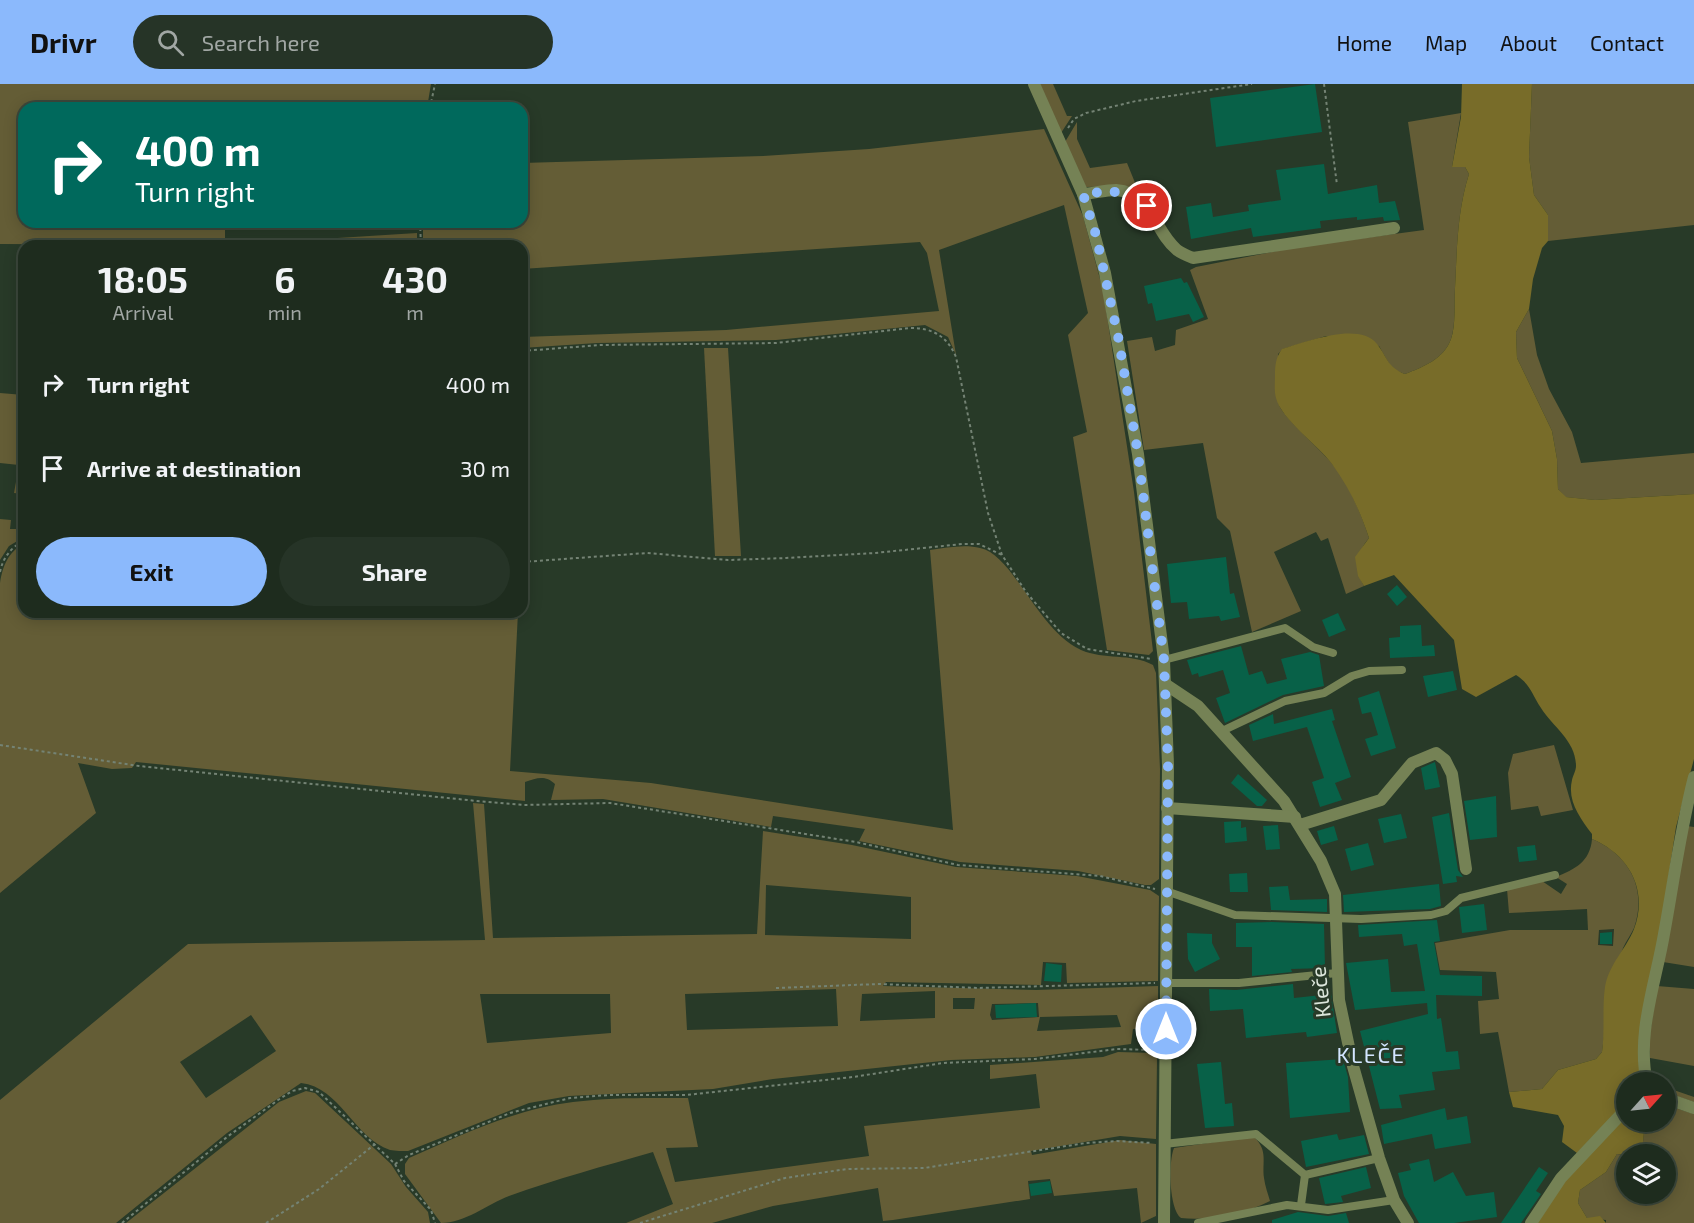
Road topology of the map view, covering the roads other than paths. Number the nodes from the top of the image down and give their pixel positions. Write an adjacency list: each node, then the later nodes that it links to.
1 (1034, 84): 2 (street)
2 (1083, 194): 3 (street); 5 (street)
3 (1394, 228)
4 (1333, 653): 5 (lane)
5 (1164, 660): 7 (street)
6 (1402, 670): 8 (lane)
7 (1165, 684): 8 (street, Kleče); 10 (street)
8 (1220, 732): 11 (street, Kleče)
9 (1694, 777): 18 (street)
10 (1167, 808): 11 (street); 14 (street)
11 (1298, 821): 12 (street); 15 (street, Kleče)
12 (1466, 868)
13 (1555, 875): 15 (lane)
14 (1166, 891): 15 (lane); 17 (street)
15 (1335, 920): 16 (street, Kleče)
16 (1337, 973): 17 (lane); 23 (street, Kleče)
17 (1167, 983): 22 (street)
18 (1647, 1072)
19 (1676, 1102): 20 (street)
20 (1694, 1108)
21 (1616, 1120): 30 (street)
22 (1164, 1144): 24 (lane); 27 (street)
23 (1379, 1158): 24 (lane); 25 (street, Kleče)
24 (1305, 1174): 26 (lane)
25 (1394, 1200): 26 (lane); 29 (street, Kleče)
26 (1301, 1205): 28 (lane)
27 (1164, 1223)
28 (1198, 1223)
29 (1408, 1223)
30 (1531, 1223)

